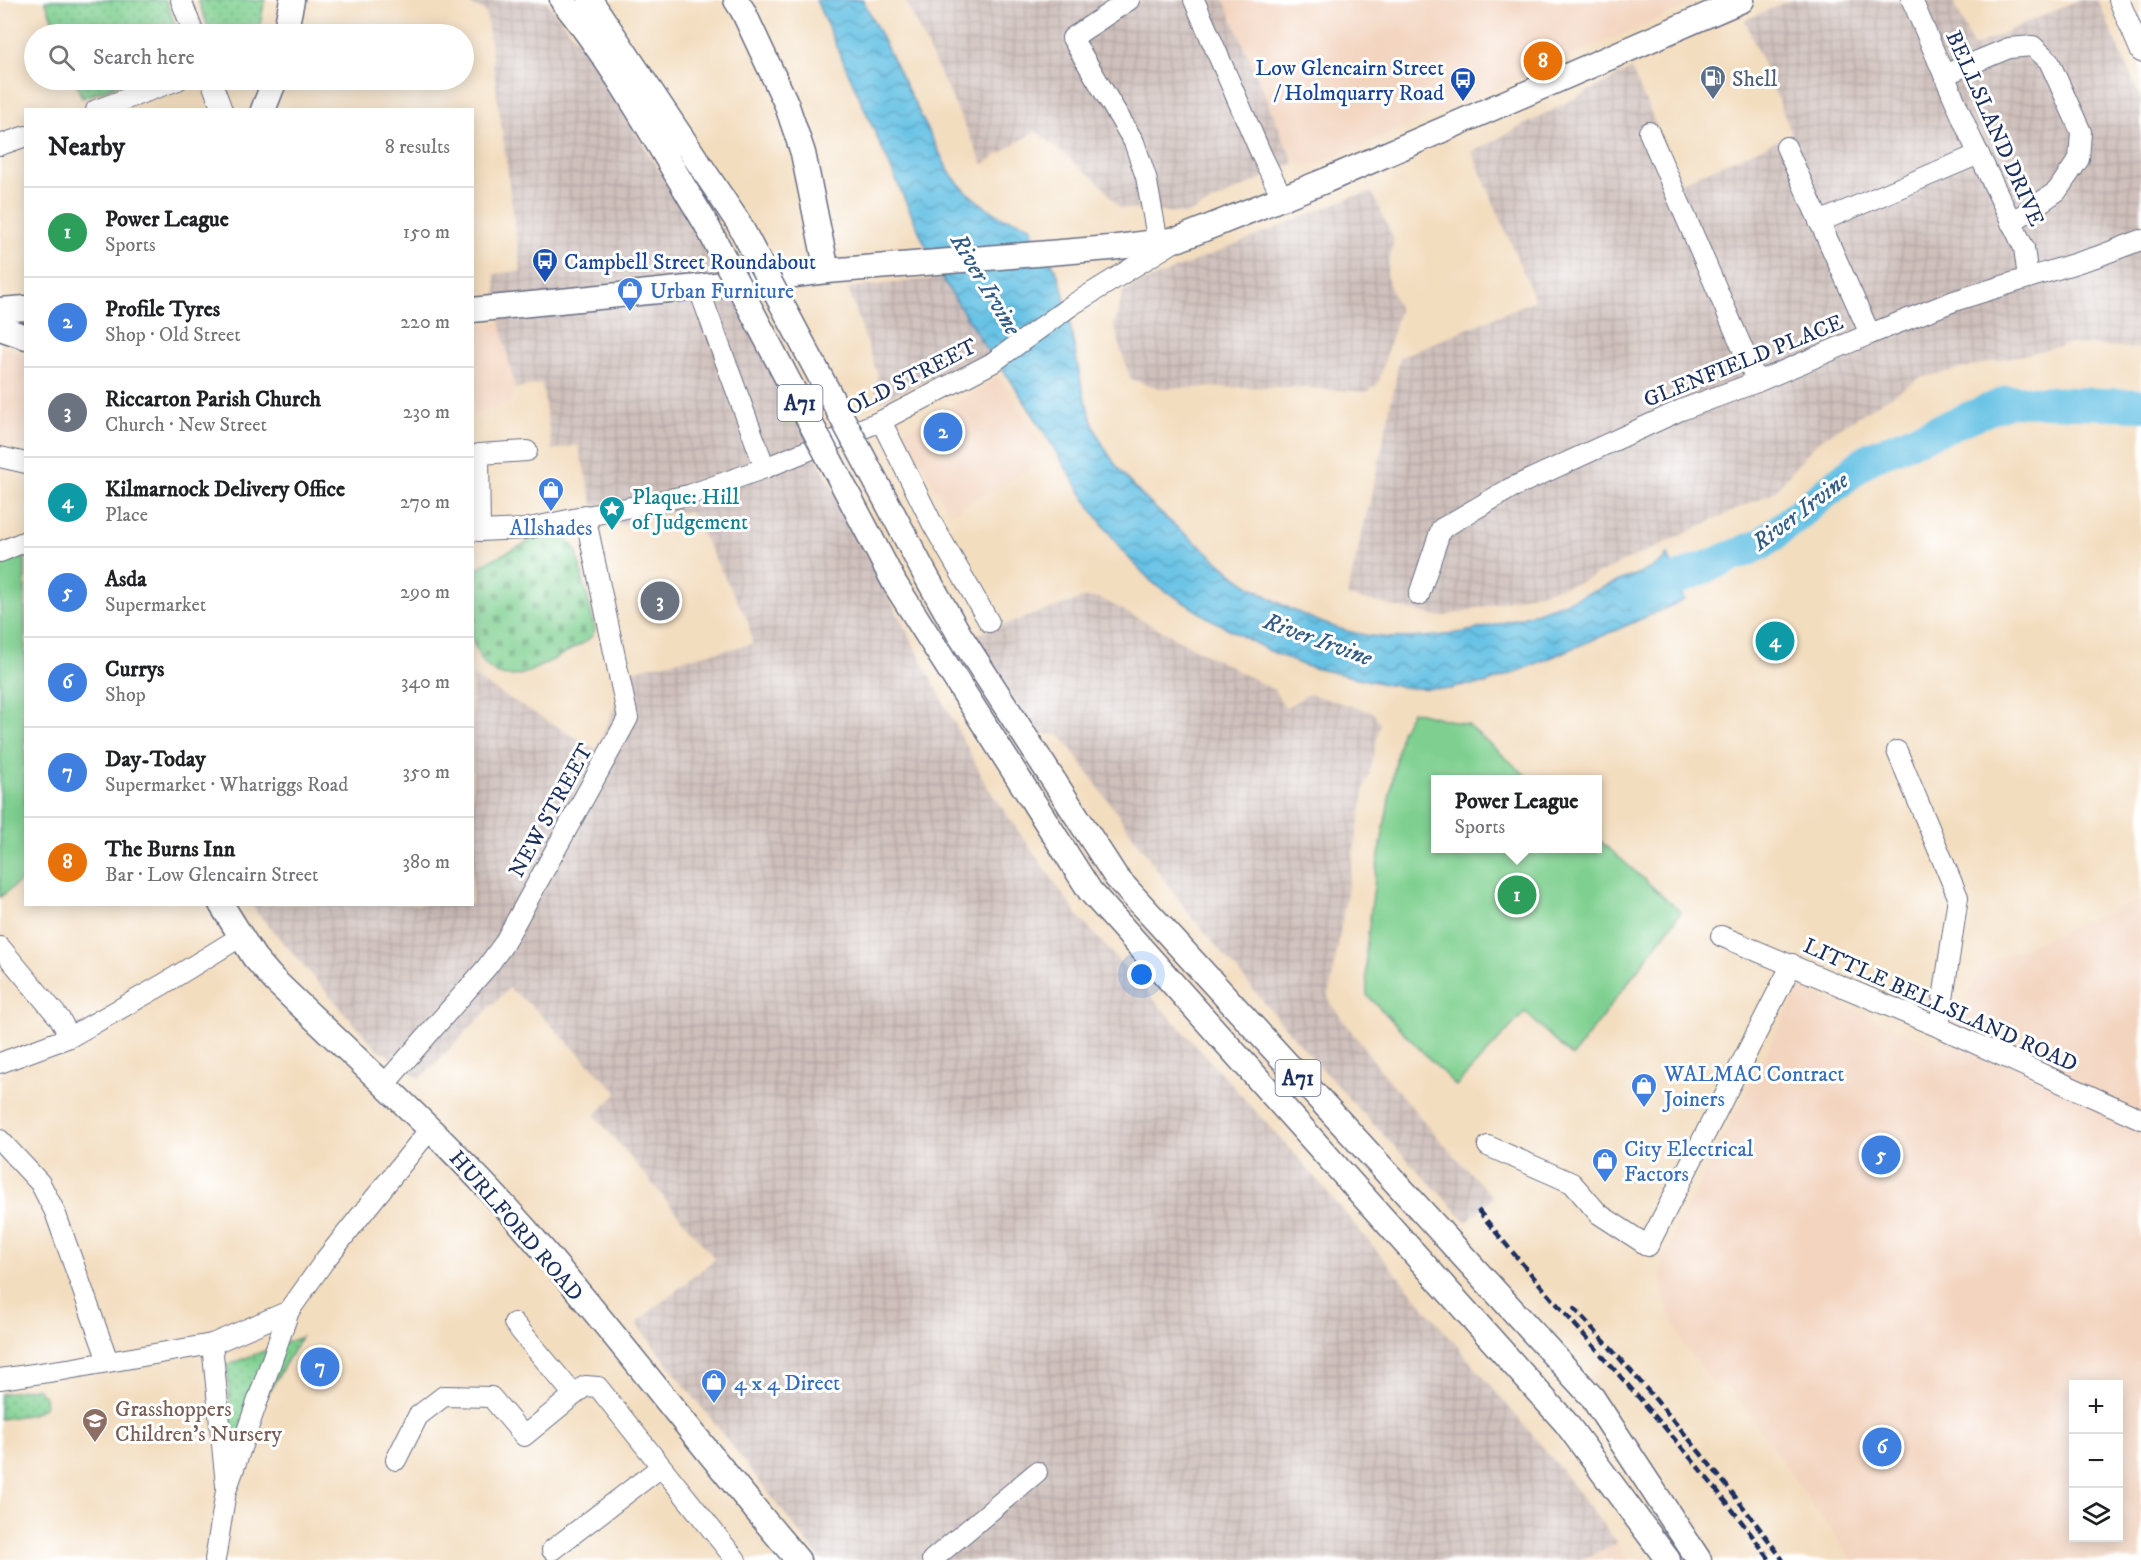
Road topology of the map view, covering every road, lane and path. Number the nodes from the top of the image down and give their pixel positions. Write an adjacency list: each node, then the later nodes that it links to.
1 (181, 0): 11 (street)
2 (292, 0): 12 (main road)
3 (562, 0): 83 (main road, A71, bridge)
4 (590, 0): 84 (main road, A71, bridge)
5 (736, 0): 32 (main road)
6 (1130, 0): 29 (street)
7 (1194, 0): 26 (street)
8 (1742, 0): 26 (main road)
9 (1912, 0): 14 (street, BELLSLAND DRIVE)
10 (2119, 0): 13 (street)
11 (190, 24)
12 (287, 24)
13 (2141, 52)
14 (1944, 75): 25 (street, BELLSLAND DRIVE); 28 (street)
15 (151, 90): 18 (street)
16 (215, 90): 19 (street)
17 (271, 90): 20 (main road)
18 (101, 108)
19 (221, 108)
20 (264, 108)
21 (1649, 132): 42 (street)
22 (24, 137): 23 (street)
23 (0, 145)
24 (1785, 147): 27 (street)
25 (1979, 154): 27 (street); 28 (street, BELLSLAND DRIVE)
26 (1282, 197): 29 (main road)
27 (1819, 222): 40 (street)
28 (2012, 223): 33 (street, BELLSLAND DRIVE)
29 (1168, 240): 31 (main road); 34 (street, OLD STREET)
30 (2141, 240): 33 (street, GLENFIELD PLACE)
31 (1110, 248): 32 (main road); 34 (street)
32 (827, 271): 35 (main road)
33 (2028, 278): 40 (street, GLENFIELD PLACE)
34 (1109, 280): 43 (street, OLD STREET)
35 (698, 287): 37 (main road); 47 (street)
36 (24, 308): 38 (main road)
37 (474, 309)
38 (0, 310)
39 (0, 328): 41 (main road)
40 (1870, 334): 42 (street, GLENFIELD PLACE)
41 (24, 336)
42 (1757, 382): 52 (street, GLENFIELD PLACE)
43 (880, 421): 47 (street, OLD STREET); 53 (street)
44 (527, 451): 49 (street)
45 (0, 457): 46 (street)
46 (24, 463)
47 (765, 468): 48 (street, OLD STREET)
48 (585, 516): 49 (street, OLD STREET); 63 (street, NEW STREET)
49 (476, 530)
50 (24, 542): 51 (street)
51 (0, 552)
52 (1419, 595)
53 (989, 622)
54 (1897, 751): 60 (street)
55 (221, 906): 57 (main road, HURLFORD ROAD)
56 (1721, 936): 59 (street, LITTLE BELLSLAND ROAD)
57 (240, 937): 61 (street); 63 (main road, HURLFORD ROAD)
58 (0, 947): 61 (street)
59 (1792, 964): 60 (street, LITTLE BELLSLAND ROAD); 67 (street)
60 (1939, 1028): 64 (street, LITTLE BELLSLAND ROAD)
61 (70, 1037): 62 (street)
62 (0, 1063)
63 (383, 1086): 65 (main road, HURLFORD ROAD)
64 (2141, 1119)
65 (430, 1129): 68 (street); 81 (main road, HURLFORD ROAD)
66 (0, 1140): 71 (street)
67 (1488, 1146)
68 (289, 1311): 70 (street); 77 (street)
69 (514, 1323): 73 (street)
70 (212, 1344): 71 (street); 77 (street)
71 (108, 1361): 72 (street)
72 (0, 1378)
73 (574, 1395): 74 (street); 75 (street)
74 (396, 1460)
75 (661, 1467): 78 (street); 80 (street)
76 (1037, 1472): 82 (street)
77 (226, 1491): 79 (street)
78 (552, 1550)
79 (215, 1560)
80 (736, 1560)
81 (798, 1560)
82 (932, 1560)
83 (1668, 1560)
84 (1699, 1560)

